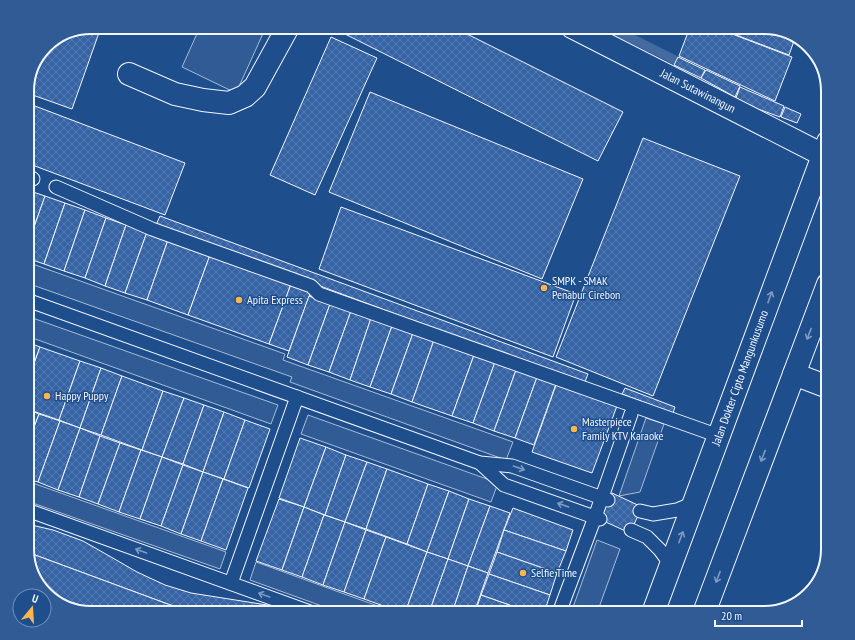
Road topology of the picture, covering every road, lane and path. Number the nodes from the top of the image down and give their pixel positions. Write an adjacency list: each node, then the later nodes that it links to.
1 (284, 34): 3 (main road)
2 (587, 34): 4 (main road, Jalan Sutawinangun)
3 (129, 74)
4 (821, 147)
5 (821, 162): 13 (main road, Jalan Dokter Cipto Mangunkusumo, one-way to 5)
6 (56, 187): 13 (lane)
7 (34, 303): 11 (lane)
8 (821, 306): 9 (main road, one-way to 9)
9 (794, 374): 10 (main road); 26 (main road, one-way to 26)
10 (821, 384)
11 (297, 397): 14 (lane); 22 (lane)
12 (631, 414): 15 (lane)
13 (719, 436): 16 (main road, Jalan Dokter Cipto Mangunkusumo)
14 (480, 463): 15 (lane, one-way to 15); 19 (lane, one-way to 14)
15 (605, 498): 19 (lane)
16 (694, 503): 17 (lane); 21 (main road, Jalan Dokter Cipto Mangunkusumo, one-way to 16)
17 (640, 511)
18 (34, 513): 22 (lane, one-way to 18)
19 (597, 518): 24 (lane)
20 (631, 530): 21 (lane)
21 (671, 565): 25 (main road, Jalan Dokter Cipto Mangunkusumo)
22 (231, 583): 23 (lane, one-way to 22)
23 (295, 606)
24 (562, 606)
25 (656, 606)
26 (707, 606)

